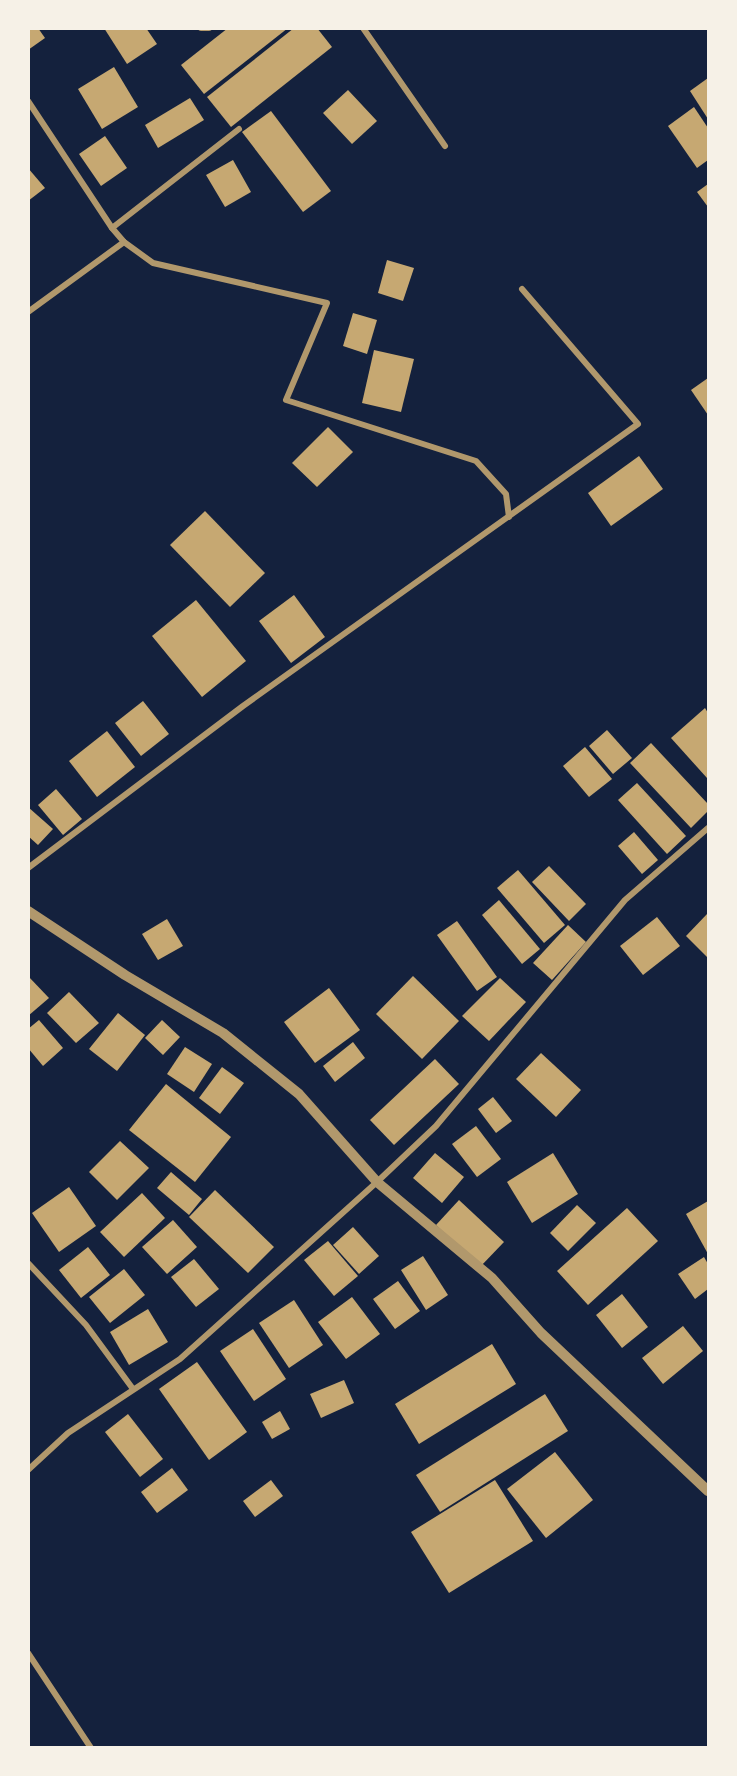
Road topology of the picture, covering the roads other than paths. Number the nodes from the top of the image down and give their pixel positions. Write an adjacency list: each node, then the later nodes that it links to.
1 (201, 28): 2 (street)
2 (209, 28)
3 (363, 28): 6 (street)
4 (28, 101): 7 (street)
5 (239, 129): 7 (street)
6 (446, 146)
7 (112, 228): 8 (street)
8 (124, 242): 10 (street); 11 (street)
9 (522, 290): 11 (street)
10 (28, 312)
11 (509, 517): 13 (street)
12 (708, 828): 15 (street)
13 (28, 868)
14 (28, 911): 15 (street)
15 (377, 1182): 17 (street); 19 (street)
16 (28, 1263): 17 (street)
17 (133, 1389): 18 (street)
18 (28, 1470)
19 (708, 1491)
20 (28, 1653): 21 (street)
21 (91, 1748)

